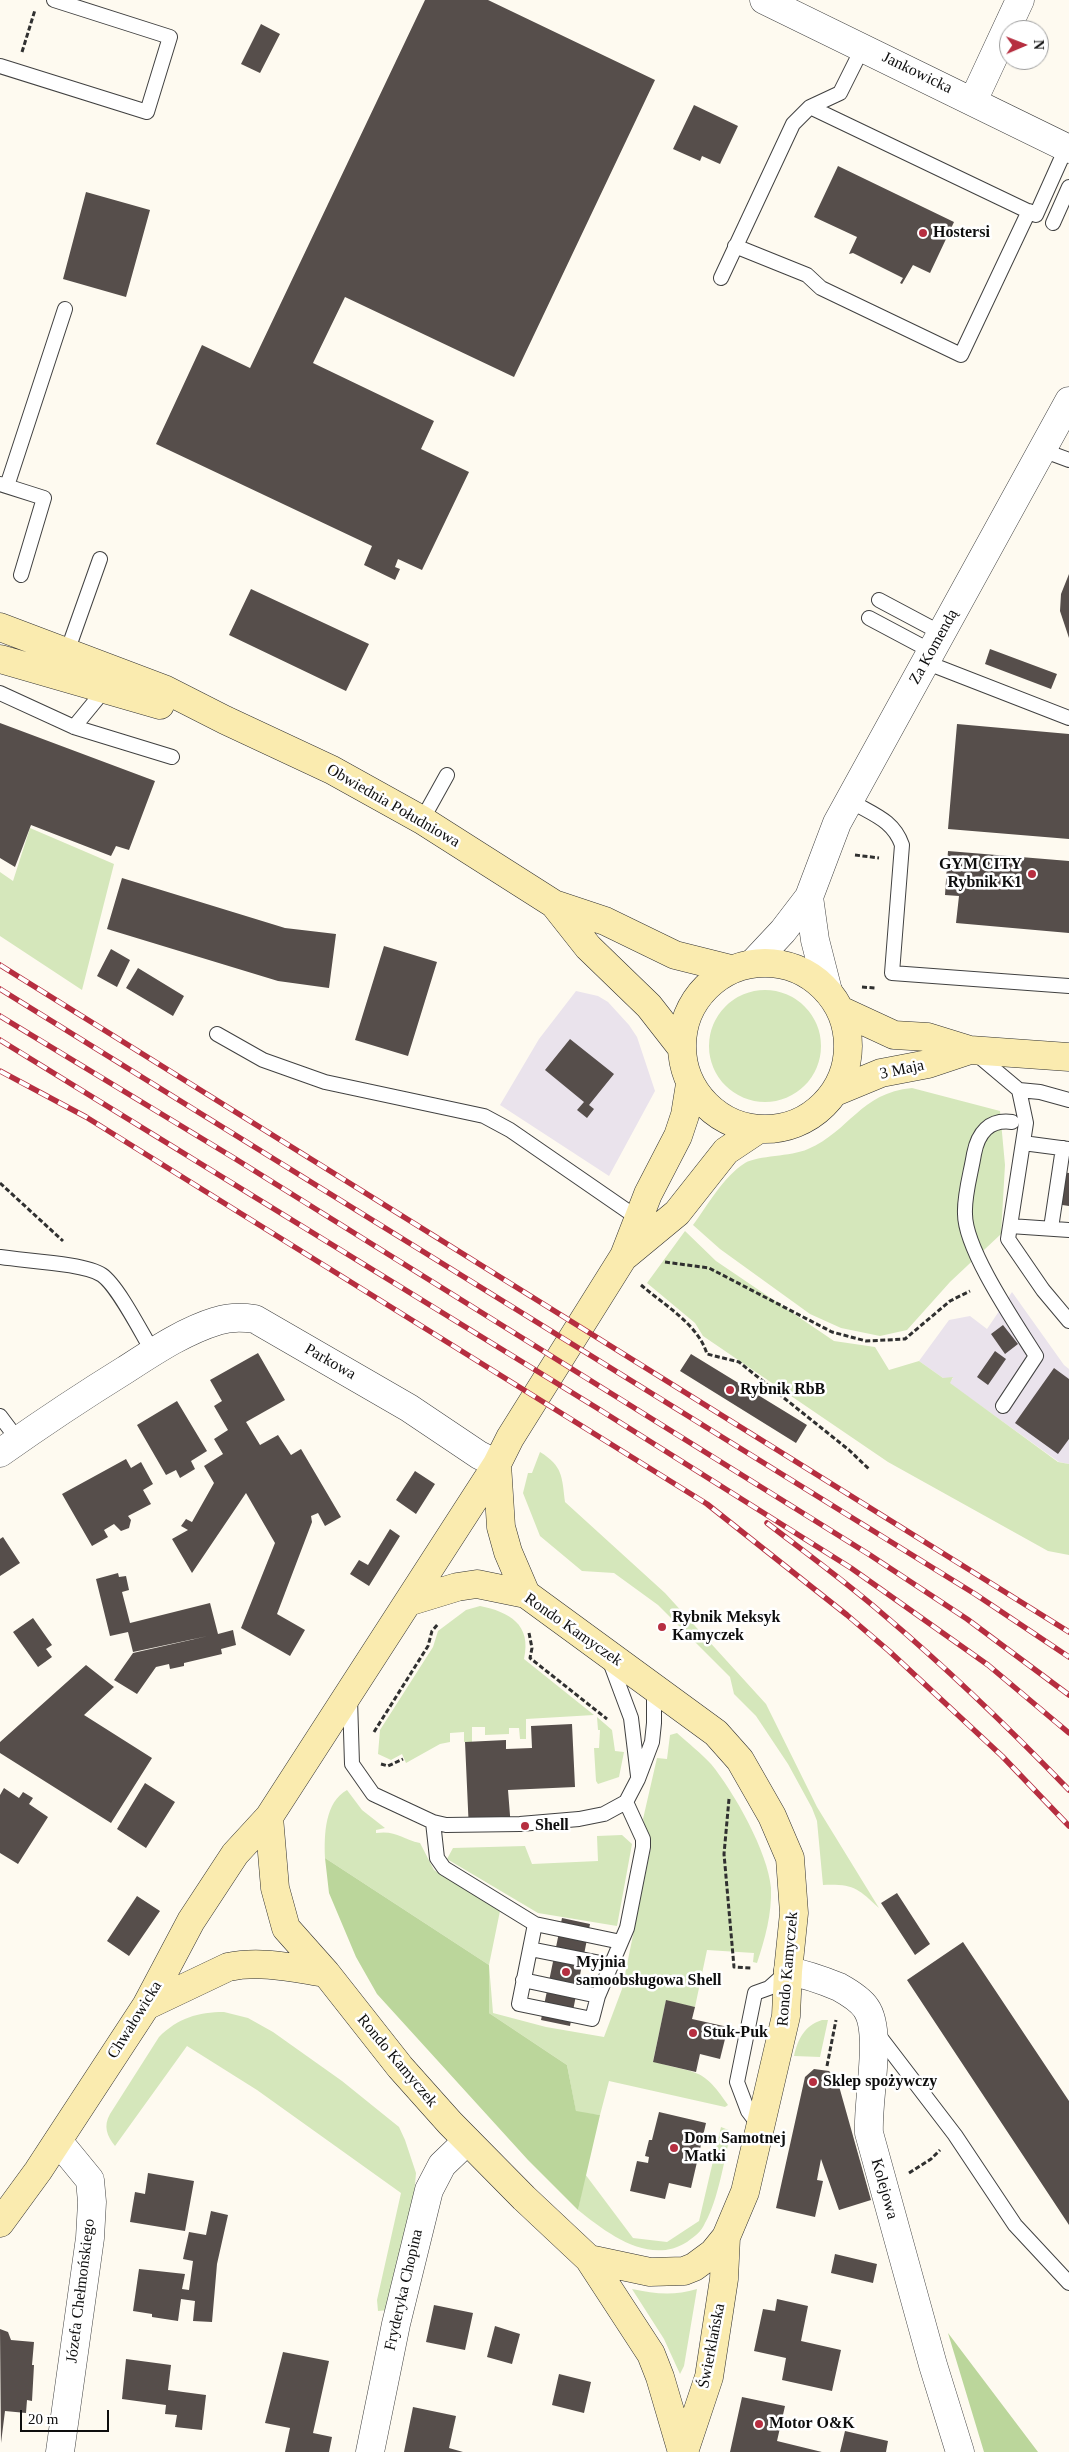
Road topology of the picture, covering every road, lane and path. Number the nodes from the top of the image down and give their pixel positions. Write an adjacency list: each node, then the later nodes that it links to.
1 (54, 0): 7 (lane)
2 (764, 0): 5 (street, Jankowicka)
3 (1020, 0): 8 (street)
4 (35, 9): 7 (path)
5 (863, 47): 8 (street, Jankowicka); 9 (lane)
6 (0, 66): 7 (lane)
7 (16, 71)
8 (973, 101): 10 (street, Jankowicka)
9 (810, 107): 12 (lane); 14 (lane)
10 (1068, 148): 12 (lane)
11 (1069, 187): 13 (lane)
12 (1032, 213): 14 (lane)
13 (1053, 223)
14 (735, 246): 15 (lane)
15 (721, 278)
16 (65, 309): 20 (lane)
17 (1069, 401): 18 (street, Za Komendą)
18 (1042, 450): 19 (lane); 26 (street, Za Komendą)
19 (1069, 460)
20 (4, 485): 22 (lane)
21 (100, 559): 27 (lane)
22 (22, 575)
23 (879, 600): 26 (lane)
24 (869, 618): 26 (lane)
25 (0, 627): 27 (main road, Obwiednia Południowa)
26 (933, 649): 31 (lane); 36 (street, Za Komendą)
27 (67, 652): 32 (main road, Obwiednia Południowa)
28 (0, 659): 29 (main road, Obwiednia Południowa)
29 (106, 688): 32 (main road, Obwiednia Południowa); 33 (lane)
30 (0, 693): 33 (lane)
31 (1069, 718)
32 (225, 720): 37 (main road, Obwiednia Południowa)
33 (74, 726): 34 (lane)
34 (172, 757)
35 (447, 775): 37 (lane)
36 (849, 800): 39 (lane); 40 (street, Za Komendą)
37 (422, 820): 41 (main road, Obwiednia Południowa)
38 (854, 855): 39 (path)
39 (902, 860): 43 (lane)
40 (809, 897): 42 (street, Za Komendą); 44 (street, Za Komendą)
41 (554, 904): 42 (main road, Obwiednia Południowa); 46 (main road, Obwiednia Południowa)
42 (742, 966): 44 (main road); 46 (main road)
43 (1069, 986)
44 (834, 1001): 47 (main road, 3 Maja); 51 (main road)
45 (217, 1034): 58 (lane)
46 (681, 1048): 49 (main road)
47 (970, 1050): 48 (main road, 3 Maja); 50 (lane); 51 (main road, 3 Maja)
48 (1069, 1057)
49 (690, 1084): 54 (main road); 58 (main road)
50 (1019, 1090): 52 (lane); 55 (lane)
51 (835, 1092): 54 (main road)
52 (1069, 1100)
53 (1012, 1122): 66 (lane)
54 (759, 1129): 62 (main road)
55 (1023, 1143): 56 (lane); 59 (lane)
56 (1066, 1148): 61 (lane)
57 (0, 1182): 65 (path)
58 (639, 1219): 62 (main road)
59 (1010, 1226): 61 (lane); 68 (lane)
60 (1069, 1227): 61 (lane)
61 (1051, 1228)
62 (624, 1256): 73 (main road)
63 (0, 1257): 65 (lane)
64 (659, 1261): 66 (path)
65 (84, 1269): 69 (lane)
66 (990, 1280): 70 (lane)
67 (641, 1285): 74 (path)
68 (1069, 1321)
69 (153, 1352): 72 (street, Parkowa); 73 (street, Parkowa)
70 (1003, 1406)
71 (0, 1416): 72 (lane)
72 (9, 1446)
73 (497, 1464): 75 (main road); 76 (main road)
74 (870, 1470)
75 (526, 1594): 76 (main road, Rondo Kamyczek); 79 (main road, Rondo Kamyczek)
76 (408, 1602): 81 (main road)
77 (444, 1620): 83 (path)
78 (526, 1626): 82 (path)
79 (607, 1653): 80 (main road, Rondo Kamyczek); 86 (lane)
80 (654, 1686): 86 (lane); 96 (main road, Rondo Kamyczek)
81 (350, 1690): 89 (main road); 90 (lane)
82 (612, 1723)
83 (372, 1740)
84 (403, 1759): 85 (path)
85 (378, 1763)
86 (638, 1779): 88 (lane)
87 (731, 1794): 95 (path)
88 (626, 1802): 90 (lane); 92 (lane)
89 (269, 1817): 97 (main road, Rondo Kamyczek); 100 (main road, Chwałowicka)
90 (433, 1822): 91 (lane)
91 (535, 1924): 92 (lane); 93 (lane)
92 (621, 1942): 94 (lane)
93 (530, 1949): 94 (lane); 98 (lane)
94 (611, 1965): 99 (lane)
95 (752, 1968)
96 (788, 1971): 102 (street, Kolejowa); 109 (main road, Rondo Kamyczek)
97 (326, 1973): 100 (main road); 105 (main road, Rondo Kamyczek)
98 (523, 1980): 99 (lane); 99 (lane)
99 (598, 1996)
100 (146, 2006): 106 (main road, Chwałowicka)
101 (836, 2020): 103 (path)
102 (873, 2029): 104 (lane); 107 (street, Kolejowa)
103 (827, 2066)
104 (955, 2136): 107 (path); 111 (lane)
105 (467, 2140): 110 (main road, Rondo Kamyczek); 113 (street, Fryderyka Chopina)
106 (58, 2141): 108 (main road, Chwałowicka); 112 (street, Józefa Chełmońskiego)
107 (884, 2185): 115 (street, Kolejowa)
108 (0, 2223)
109 (726, 2238): 110 (main road, Rondo Kamyczek); 114 (main road, Świerklańska)
110 (589, 2259): 114 (main road)
111 (1069, 2283)
112 (60, 2452)
113 (370, 2452)
114 (683, 2452)
115 (960, 2452)

